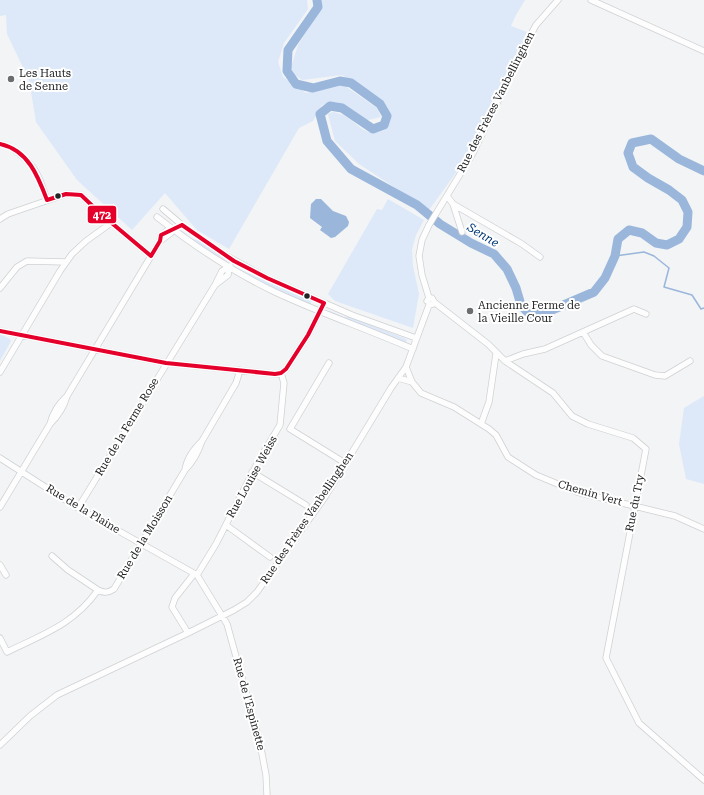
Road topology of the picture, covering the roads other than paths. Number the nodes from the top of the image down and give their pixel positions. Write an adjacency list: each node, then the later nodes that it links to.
1 (558, 0): 6 (street, Rue des Frères Vanbellinghen)
2 (591, 0): 3 (street)
3 (602, 2): 4 (street)
4 (704, 51)
5 (0, 144): 7 (street)
6 (447, 196): 8 (street); 22 (street, Rue des Frères Vanbellinghen)
7 (47, 200): 11 (street); 12 (street)
8 (453, 204): 15 (street); 17 (street)
9 (163, 209): 13 (street)
10 (157, 217): 14 (street)
11 (0, 219)
12 (111, 223): 16 (street); 19 (street)
13 (182, 225): 14 (street); 18 (street)
14 (173, 229): 16 (street); 20 (street)
15 (462, 232)
16 (151, 256): 30 (street)
17 (540, 257)
18 (234, 261): 20 (street, Rue de la Ferme Rose); 23 (street)
19 (66, 262): 21 (street); 28 (street)
20 (229, 268): 24 (street); 35 (street, Rue de la Ferme Rose)
21 (0, 288)
22 (431, 302): 29 (street, Rue des Frères Vanbellinghen); 32 (street, Rue du Try)
23 (324, 303): 24 (street); 29 (street)
24 (320, 311): 31 (street); 40 (street)
25 (646, 314): 27 (street)
26 (0, 331): 28 (street)
27 (583, 332): 33 (street); 34 (street)
28 (22, 336): 30 (street); 39 (street)
29 (416, 338): 31 (street, Rue des Frères Vanbellinghen)
30 (95, 349): 35 (street); 46 (street)
31 (413, 349): 37 (street, Rue des Frères Vanbellinghen)
32 (496, 354): 34 (street, Rue du Try); 43 (street)
33 (690, 361)
34 (505, 362): 49 (street, Rue du Try)
35 (166, 363): 38 (street); 51 (street, Rue de la Ferme Rose)
36 (329, 363): 45 (street)
37 (406, 367): 41 (street, Rue des Frères Vanbellinghen); 42 (street, Chemin Vert)
38 (240, 370): 40 (street); 54 (street, Rue de la Moisson)
39 (0, 372)
40 (281, 373): 47 (street, Rue Louise Weiss)
41 (398, 378): 42 (street, Chemin Vert); 45 (street, Rue des Frères Vanbellinghen)
42 (412, 382): 43 (street, Chemin Vert)
43 (481, 424): 49 (street, Chemin Vert)
44 (0, 458): 46 (street, Rue de la Plaine)
45 (345, 463): 61 (street, Rue des Frères Vanbellinghen)
46 (22, 471): 50 (street); 51 (street, Rue de la Plaine)
47 (252, 472): 48 (street); 52 (street, Rue Louise Weiss)
48 (306, 505)
49 (635, 506): 53 (street, Chemin Vert); 65 (street, Rue du Try)
50 (0, 507)
51 (78, 508): 54 (street, Rue de la Plaine)
52 (226, 525): 56 (street); 58 (street, Rue Louise Weiss)
53 (704, 529)
54 (141, 543): 58 (street, Rue de la Plaine); 60 (street, Rue de la Moisson)
55 (52, 556): 60 (street)
56 (270, 557)
57 (0, 565): 59 (street)
58 (196, 574): 61 (street, Rue de l'Espinette); 62 (street, Rue Louise Weiss)
59 (6, 575)
60 (98, 590): 63 (street)
61 (222, 616): 62 (street, Rue des Frères Vanbellinghen); 66 (street, Rue de l'Espinette)
62 (188, 634): 64 (street, Rue des Frères Vanbellinghen)
63 (0, 638)
64 (0, 745)
65 (704, 780)
66 (267, 795)

